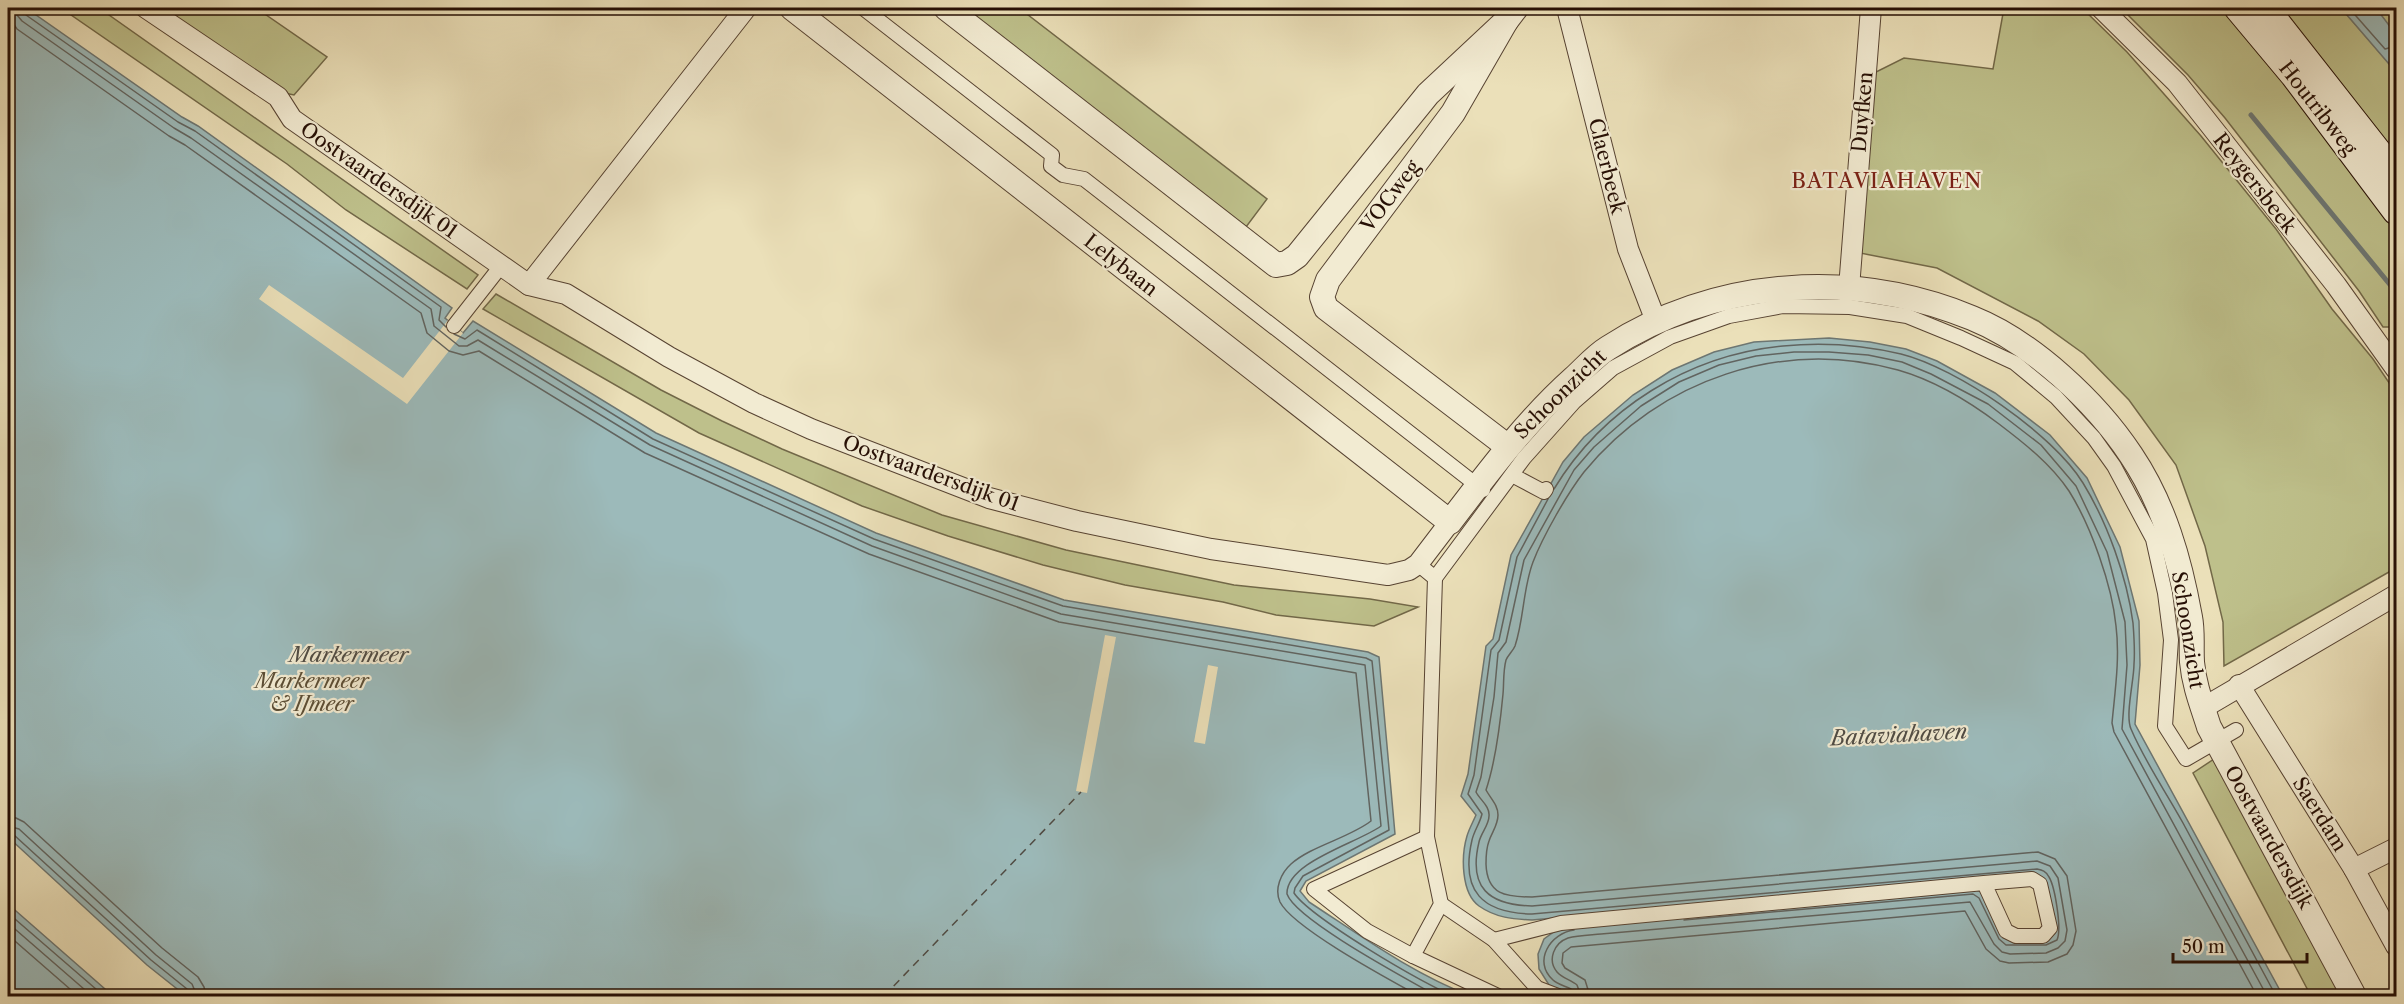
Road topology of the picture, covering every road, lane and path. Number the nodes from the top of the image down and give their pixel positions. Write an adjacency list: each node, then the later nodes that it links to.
1 (146, 8): 16 (street, Oostvaardersdijk 01)
2 (746, 8): 17 (street)
3 (792, 8): 26 (street, Lelybaan)
4 (863, 8): 24 (street)
5 (946, 8): 12 (street, VOCweg)
6 (1567, 8): 19 (street, Claerbeek)
7 (1871, 8): 18 (street, Duyfken)
8 (2101, 8): 21 (street, Reygersbeek)
9 (2238, 8): 15 (main road, Houtribweg)
10 (2265, 8): 14 (main road, Houtribweg)
11 (1511, 14): 12 (street, VOCweg); 13 (street, VOCweg)
12 (1440, 82): 13 (street)
13 (1462, 97): 22 (street, VOCweg)
14 (2397, 175)
15 (2397, 211)
16 (501, 266): 17 (street, Oostvaardersdijk 01); 20 (street)
17 (529, 285): 27 (street, Oostvaardersdijk 01)
18 (1849, 288): 19 (street, Schoonzicht); 31 (street, Schoonzicht)
19 (1656, 321): 22 (street, Schoonzicht)
20 (453, 326)
21 (2397, 369)
22 (1507, 446): 24 (street, Schoonzicht)
23 (1512, 475): 24 (street); 25 (street); 32 (street)
24 (1486, 492): 26 (street, Schoonzicht); 28 (street)
25 (1544, 493)
26 (1450, 522): 27 (street)
27 (1418, 564): 28 (street)
28 (1435, 578): 33 (street)
29 (2397, 595): 30 (street)
30 (2239, 685): 31 (street); 35 (street, Saerdam)
31 (2203, 708): 32 (street, Oostvaardersdijk)
32 (2226, 736): 43 (street, Oostvaardersdijk)
33 (1427, 837): 37 (street); 40 (street)
34 (2397, 848): 35 (street)
35 (2354, 869): 39 (street, Saerdam)
36 (1984, 883): 36 (street); 38 (street)
37 (1441, 904): 38 (street); 40 (street)
38 (1494, 940): 42 (street)
39 (2397, 946)
40 (1413, 956): 41 (street)
41 (1498, 996)
42 (1558, 996)
43 (2354, 996)

